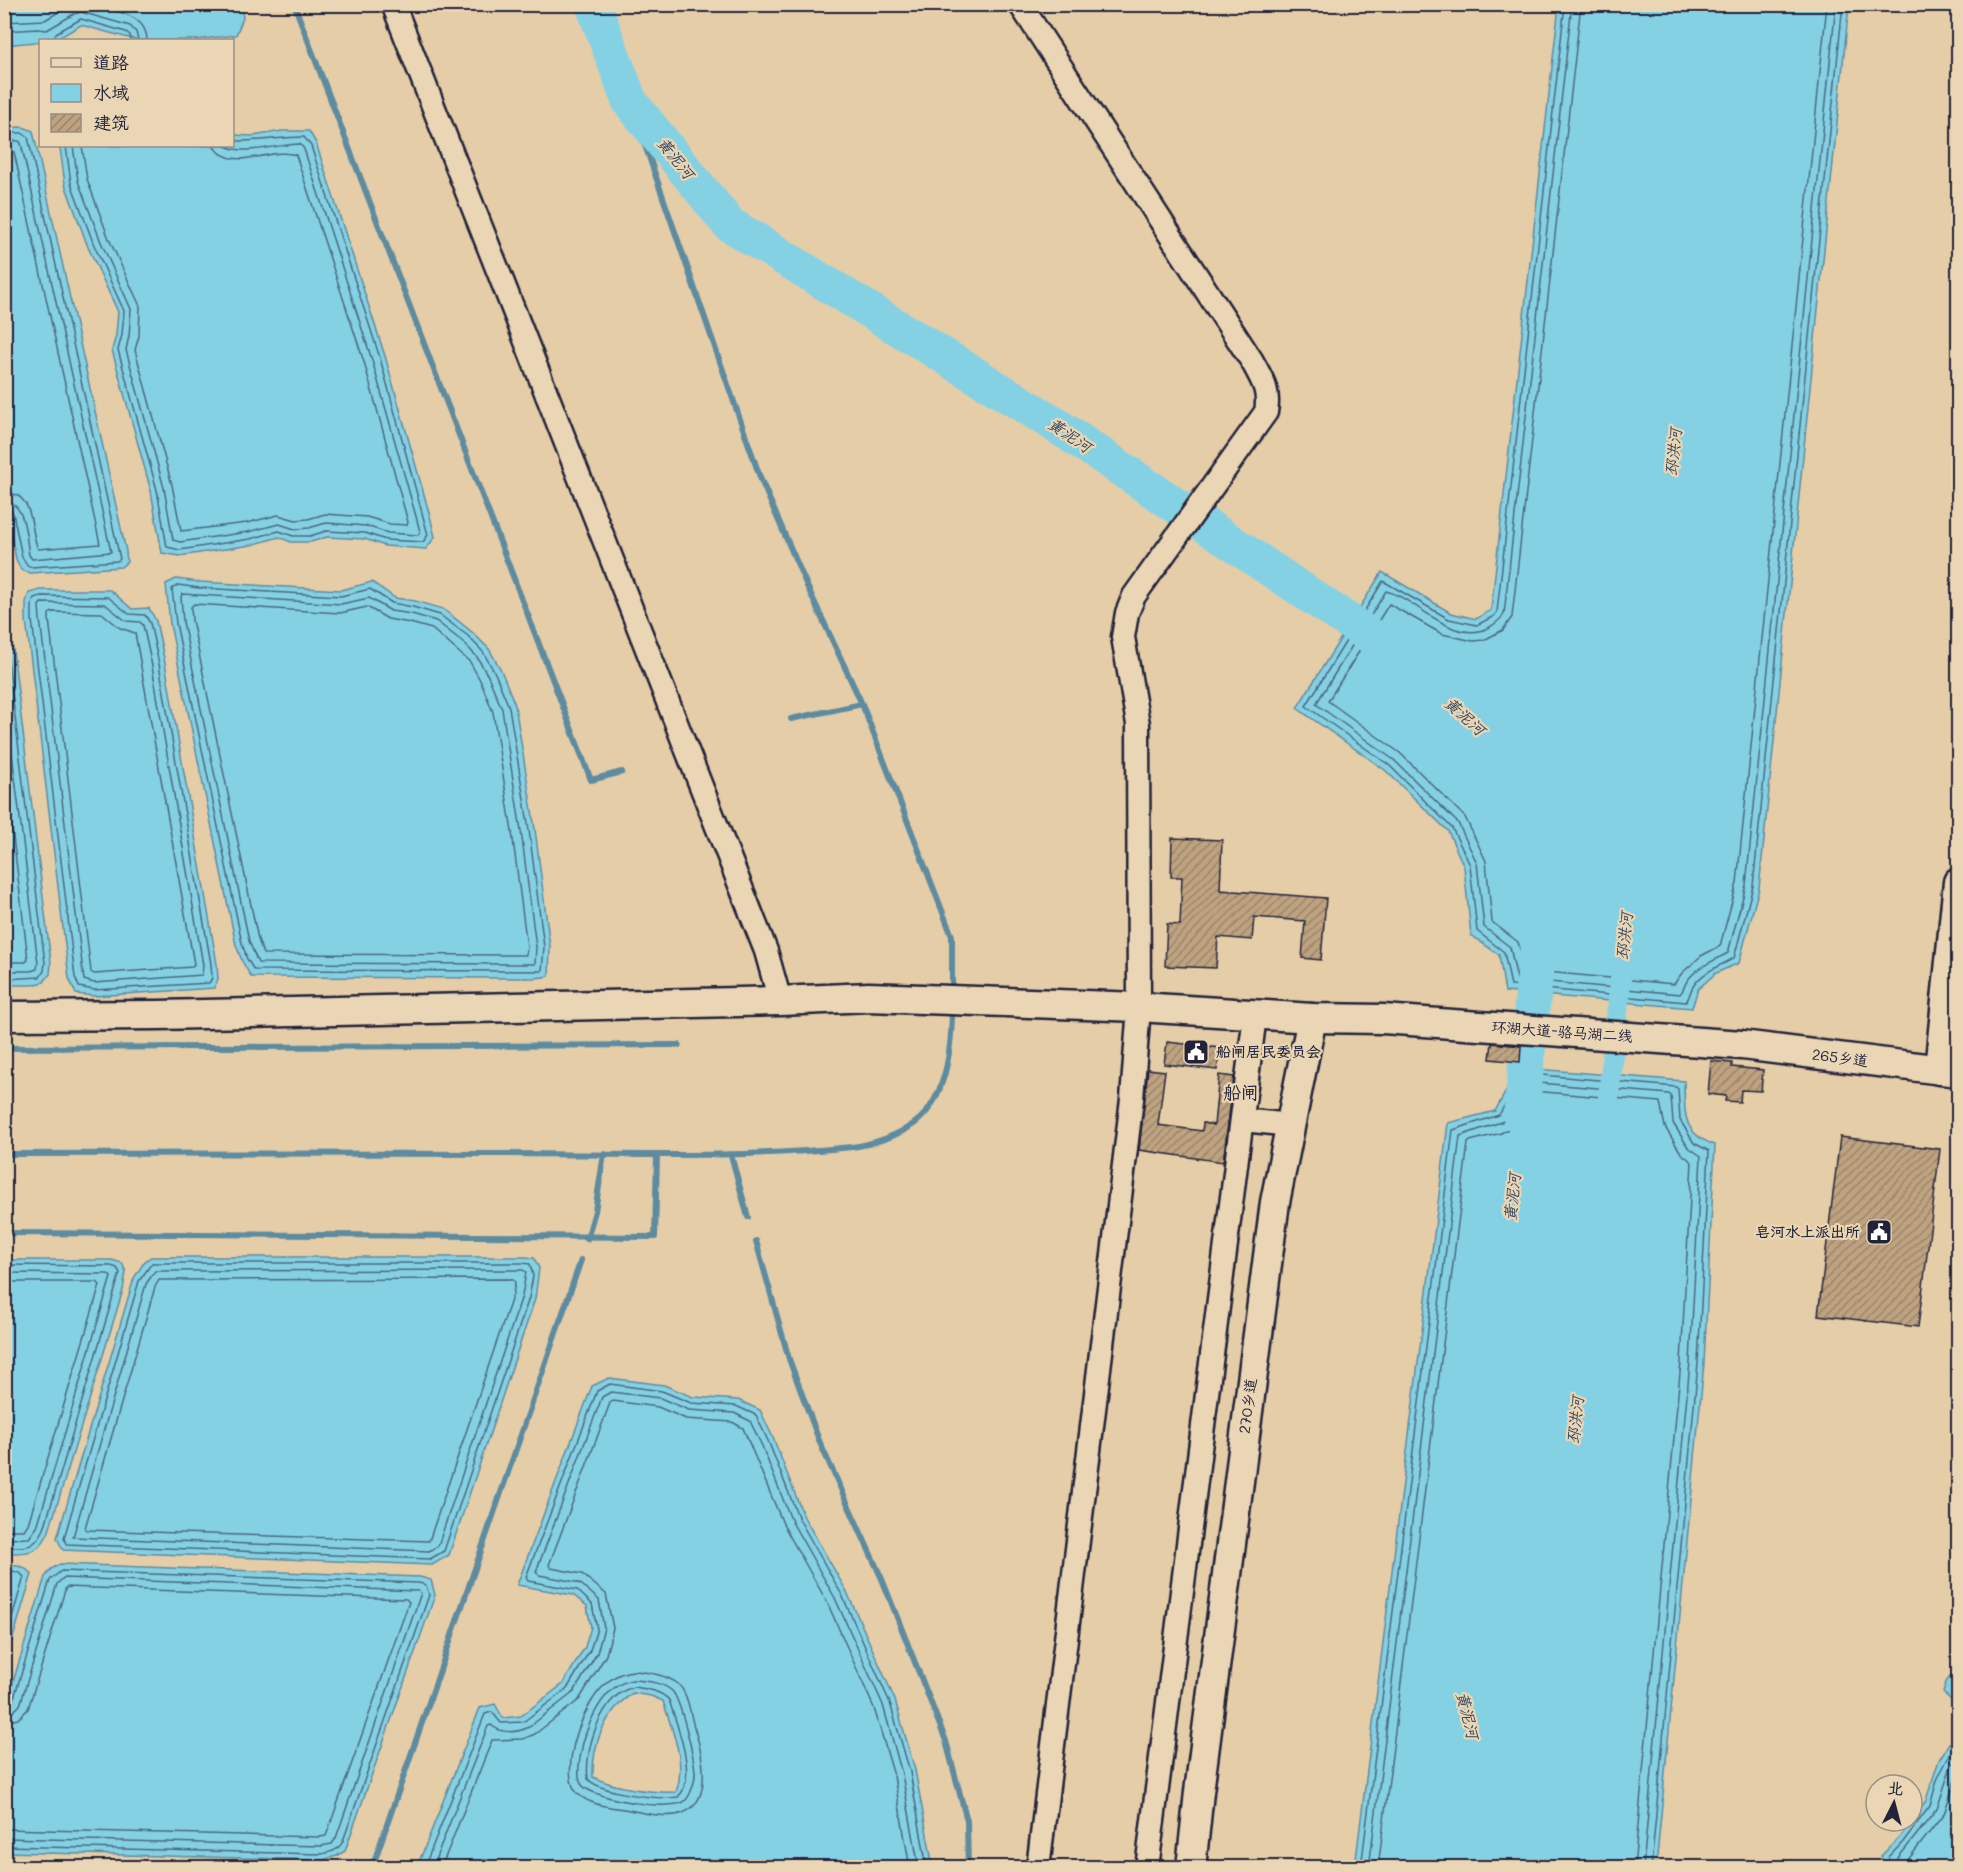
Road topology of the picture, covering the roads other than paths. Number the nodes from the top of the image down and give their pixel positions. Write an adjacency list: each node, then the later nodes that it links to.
1 (393, 4): 4 (street)
2 (1020, 4): 5 (street)
3 (1959, 882): 10 (street, 265乡道)
4 (780, 1001): 5 (street); 7 (street)
5 (1139, 1007): 6 (street); 13 (street)
6 (1255, 1015): 8 (street); 11 (street)
7 (4, 1016)
8 (1312, 1018): 9 (street, 环湖大道-骆马湖二线); 12 (street, 270乡道)
9 (1742, 1045): 10 (street, 265乡道)
10 (1949, 1071)
11 (1242, 1120): 12 (street); 14 (street)
12 (1291, 1125): 15 (street, 270乡道)
13 (1038, 1868)
14 (1147, 1868)
15 (1191, 1868)

